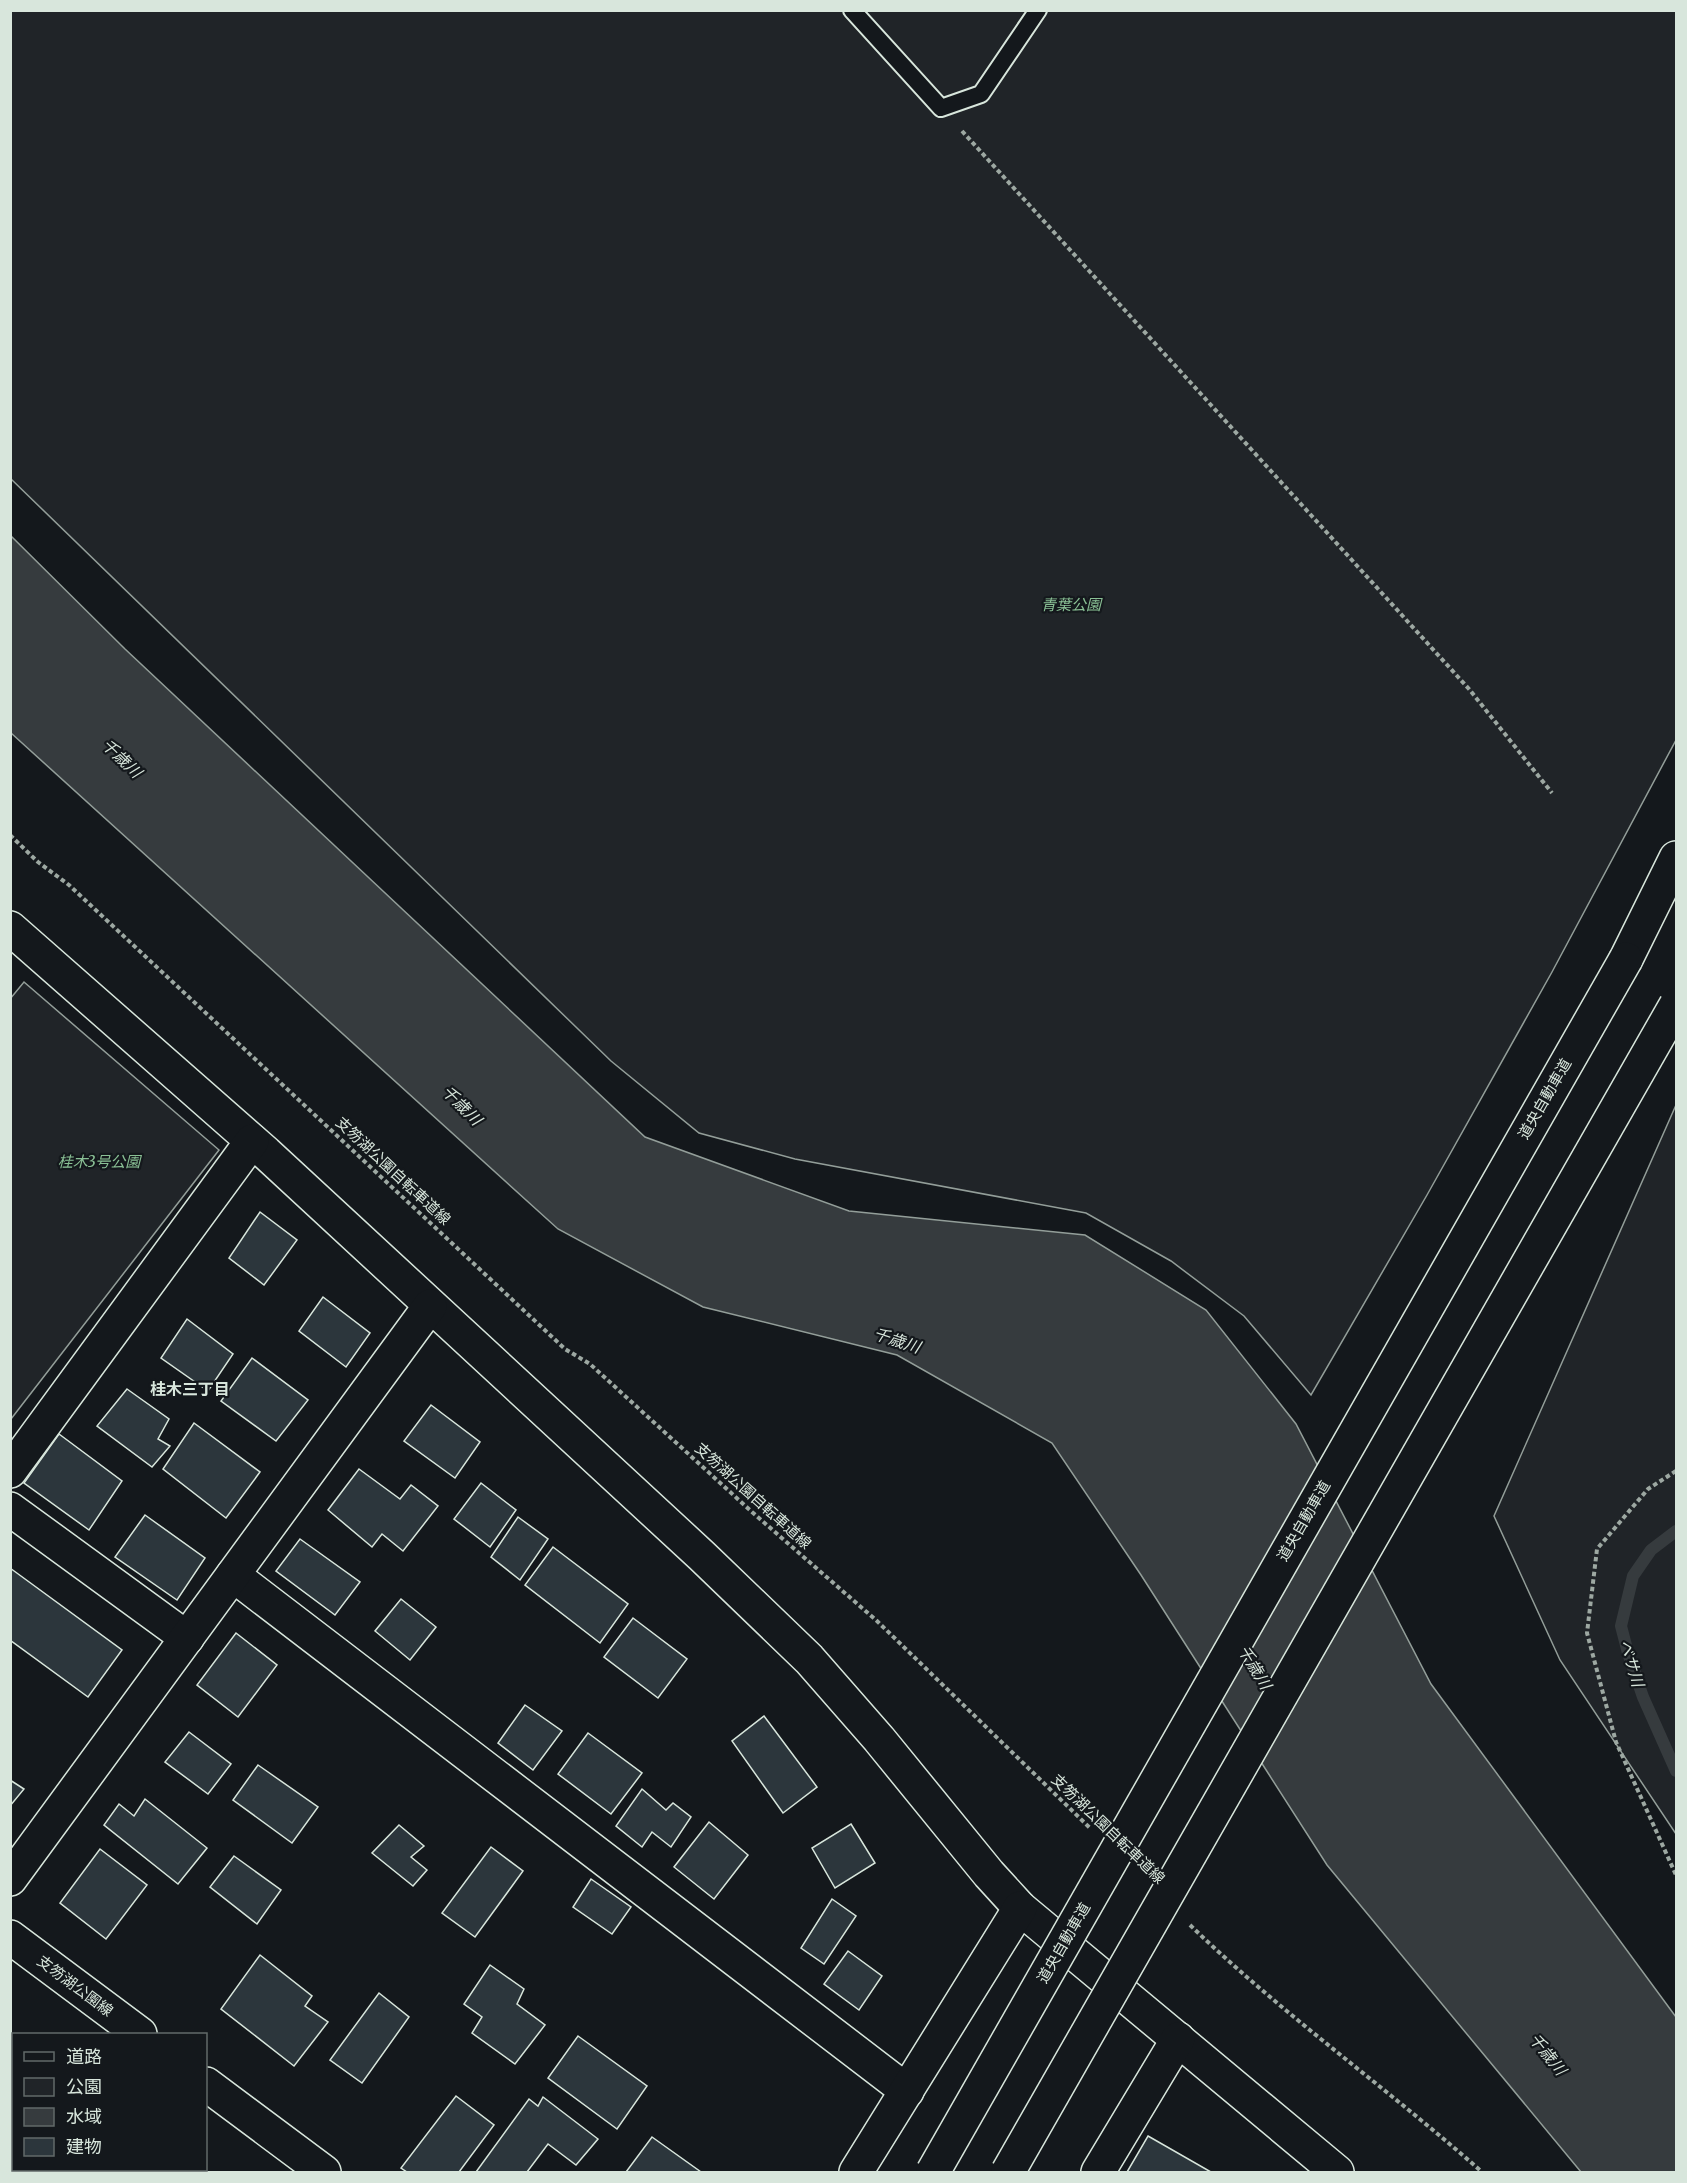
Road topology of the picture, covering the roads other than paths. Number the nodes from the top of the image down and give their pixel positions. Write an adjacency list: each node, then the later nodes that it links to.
1 (852, 10): 2 (lane)
2 (1038, 10)
3 (1677, 858): 6 (main road)
4 (1677, 870): 6 (main road, 道央自動車道)
5 (15, 943): 8 (main road)
6 (1626, 959): 23 (main road, 道央自動車道, bridge)
7 (1677, 1005): 24 (main road, bridge)
8 (252, 1141): 9 (main road); 10 (main road)
9 (430, 1306): 12 (main road); 15 (main road)
10 (10, 1471)
11 (10, 1509): 13 (main road)
12 (233, 1575): 13 (main road); 20 (main road)
13 (187, 1638): 14 (main road)
14 (10, 1879)
15 (1020, 1908): 18 (main road); 20 (main road)
16 (10, 1937): 17 (main road, 支笏湖公園線)
17 (139, 2033)
18 (1178, 2039): 25 (main road); 26 (main road)
19 (207, 2085): 21 (main road)
20 (907, 2091): 22 (main road)
21 (324, 2172)
22 (856, 2172)
23 (933, 2172)
24 (1008, 2172)
25 (1098, 2172)
26 (1337, 2172)

